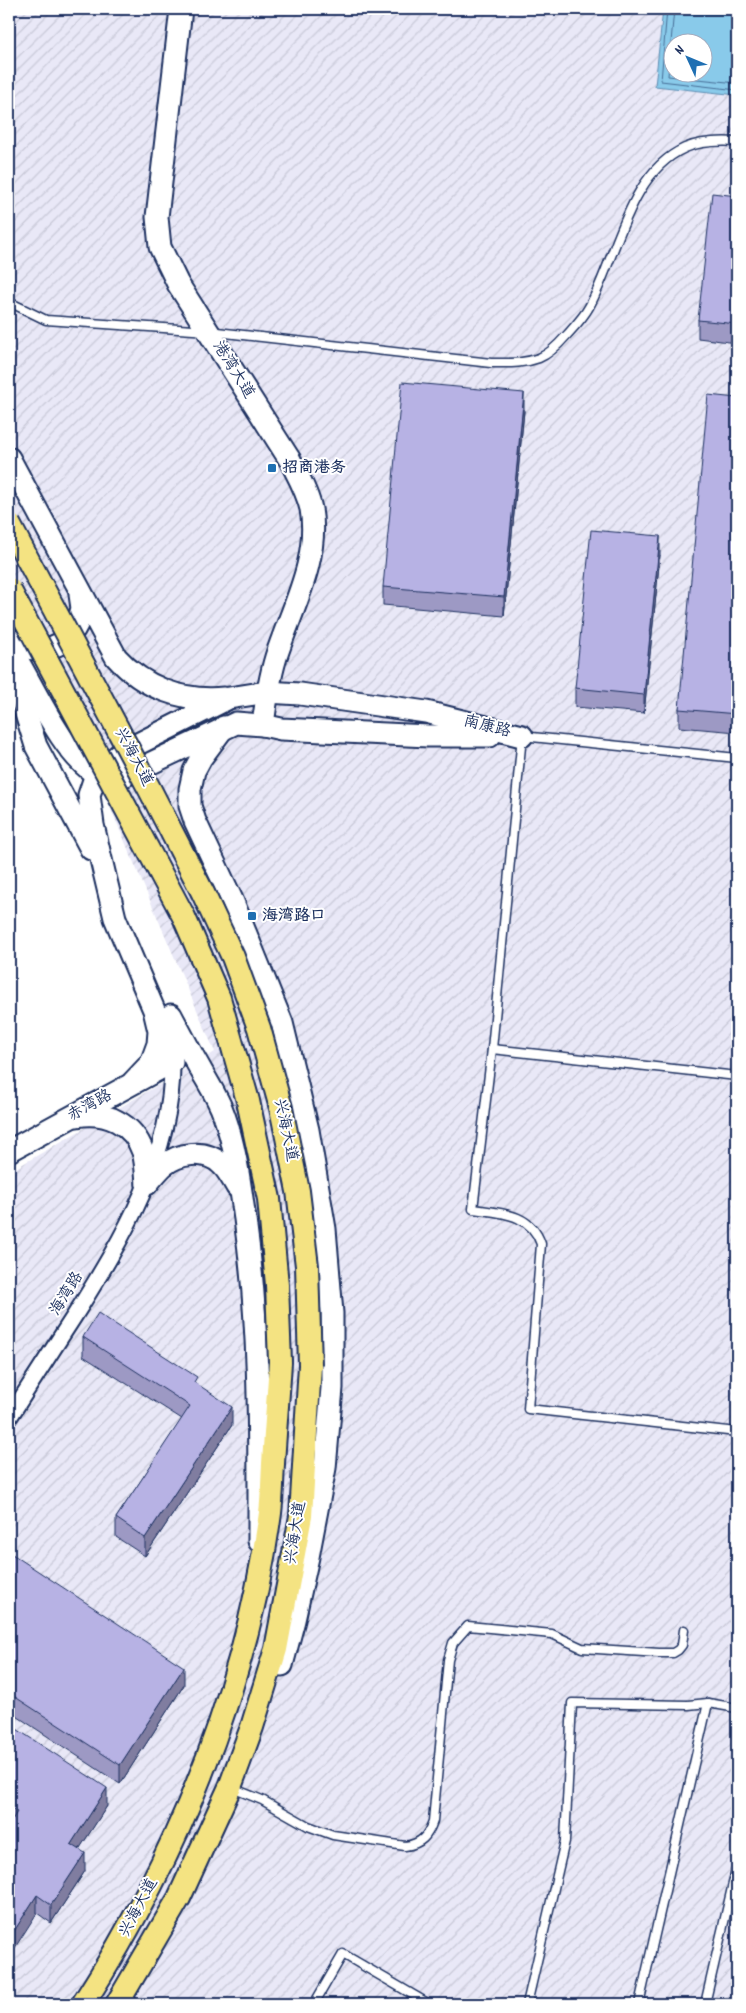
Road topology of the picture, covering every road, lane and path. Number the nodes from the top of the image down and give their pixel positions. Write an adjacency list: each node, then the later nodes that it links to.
1 (181, 9): 4 (street, 港湾大道)
2 (737, 142): 4 (lane)
3 (9, 302): 4 (lane)
4 (208, 331): 12 (street, 港湾大道)
5 (9, 458): 8 (street)
6 (9, 524): 35 (main road, 兴海大道, bridge)
7 (9, 589): 31 (main road, 兴海大道, bridge)
8 (79, 590): 9 (street); 13 (street)
9 (9, 639)
10 (9, 646): 18 (street)
11 (9, 659): 19 (street, 兴海大道)
12 (267, 692): 13 (street, 南康路); 14 (street, 港湾大道); 16 (street, 南康路)
13 (229, 698): 18 (street, 南康路)
14 (263, 725): 15 (street, 南康路); 16 (street, 南康路)
15 (224, 727): 18 (street, 南康路); 35 (street, 兴海大道)
16 (522, 736): 17 (lane); 21 (lane)
17 (737, 758)
18 (96, 774): 19 (street)
19 (104, 872): 20 (street, 兴海大道); 24 (street, 兴海大道)
20 (155, 987): 22 (street, 兴海大道); 28 (street, 兴海大道)
21 (492, 1049): 23 (lane); 30 (lane)
22 (172, 1062): 24 (street, 赤湾路); 27 (street, 海湾路)
23 (737, 1076)
24 (133, 1082): 25 (street, 赤湾路)
25 (69, 1117): 26 (street, 赤湾路); 27 (street)
26 (9, 1151)
27 (147, 1184): 28 (street); 29 (street, 海湾路)
28 (242, 1195): 31 (street, 兴海大道)
29 (9, 1418)
30 (737, 1432)
31 (258, 1579): 37 (main road, 兴海大道)
32 (684, 1630): 35 (lane)
33 (708, 1703): 34 (lane); 41 (lane); 42 (lane)
34 (737, 1708)
35 (230, 1787): 38 (main road, 兴海大道)
36 (737, 1866): 43 (lane)
37 (83, 2004)
38 (117, 2004)
39 (314, 2004): 40 (lane)
40 (429, 2004)
41 (527, 2004)
42 (639, 2004)
43 (705, 2004)

